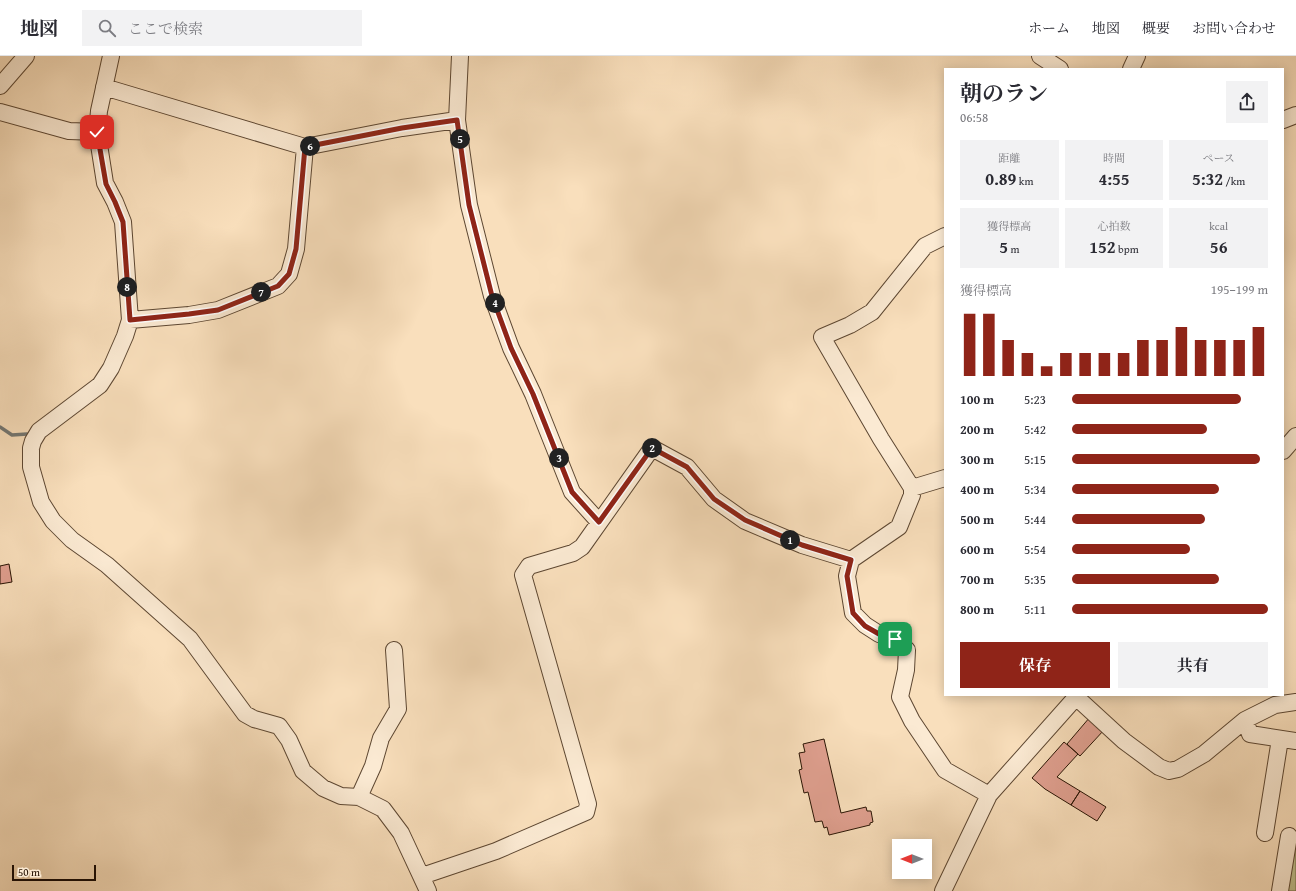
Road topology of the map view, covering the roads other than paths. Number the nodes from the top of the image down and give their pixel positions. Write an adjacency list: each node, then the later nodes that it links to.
1 (26, 56): 8 (street)
2 (110, 56): 9 (street)
3 (460, 56): 12 (street)
4 (1040, 56): 6 (street)
5 (1137, 56): 7 (street)
6 (1058, 68)
7 (1131, 68)
8 (0, 86)
9 (104, 87): 14 (street); 15 (street)
10 (0, 112): 14 (street)
11 (1296, 115): 13 (street)
12 (457, 120): 15 (street); 22 (street)
13 (1284, 120)
14 (97, 132): 17 (street)
15 (305, 147): 17 (street)
16 (944, 236): 21 (street)
17 (130, 320): 31 (street)
18 (1296, 436): 19 (street)
19 (1284, 450)
20 (944, 478): 21 (street)
21 (912, 488): 23 (street)
22 (599, 522): 23 (street); 33 (street)
23 (851, 560): 30 (street)
24 (394, 650): 31 (street)
25 (1077, 696): 27 (street); 30 (street)
26 (1296, 702): 27 (street)
27 (1244, 720): 28 (street)
28 (1280, 739): 29 (street); 32 (street)
29 (1296, 741)
30 (989, 795): 35 (street)
31 (359, 797): 33 (street)
32 (1292, 837): 36 (street)
33 (422, 876): 34 (street)
34 (428, 891)
35 (943, 891)
36 (1280, 891)

